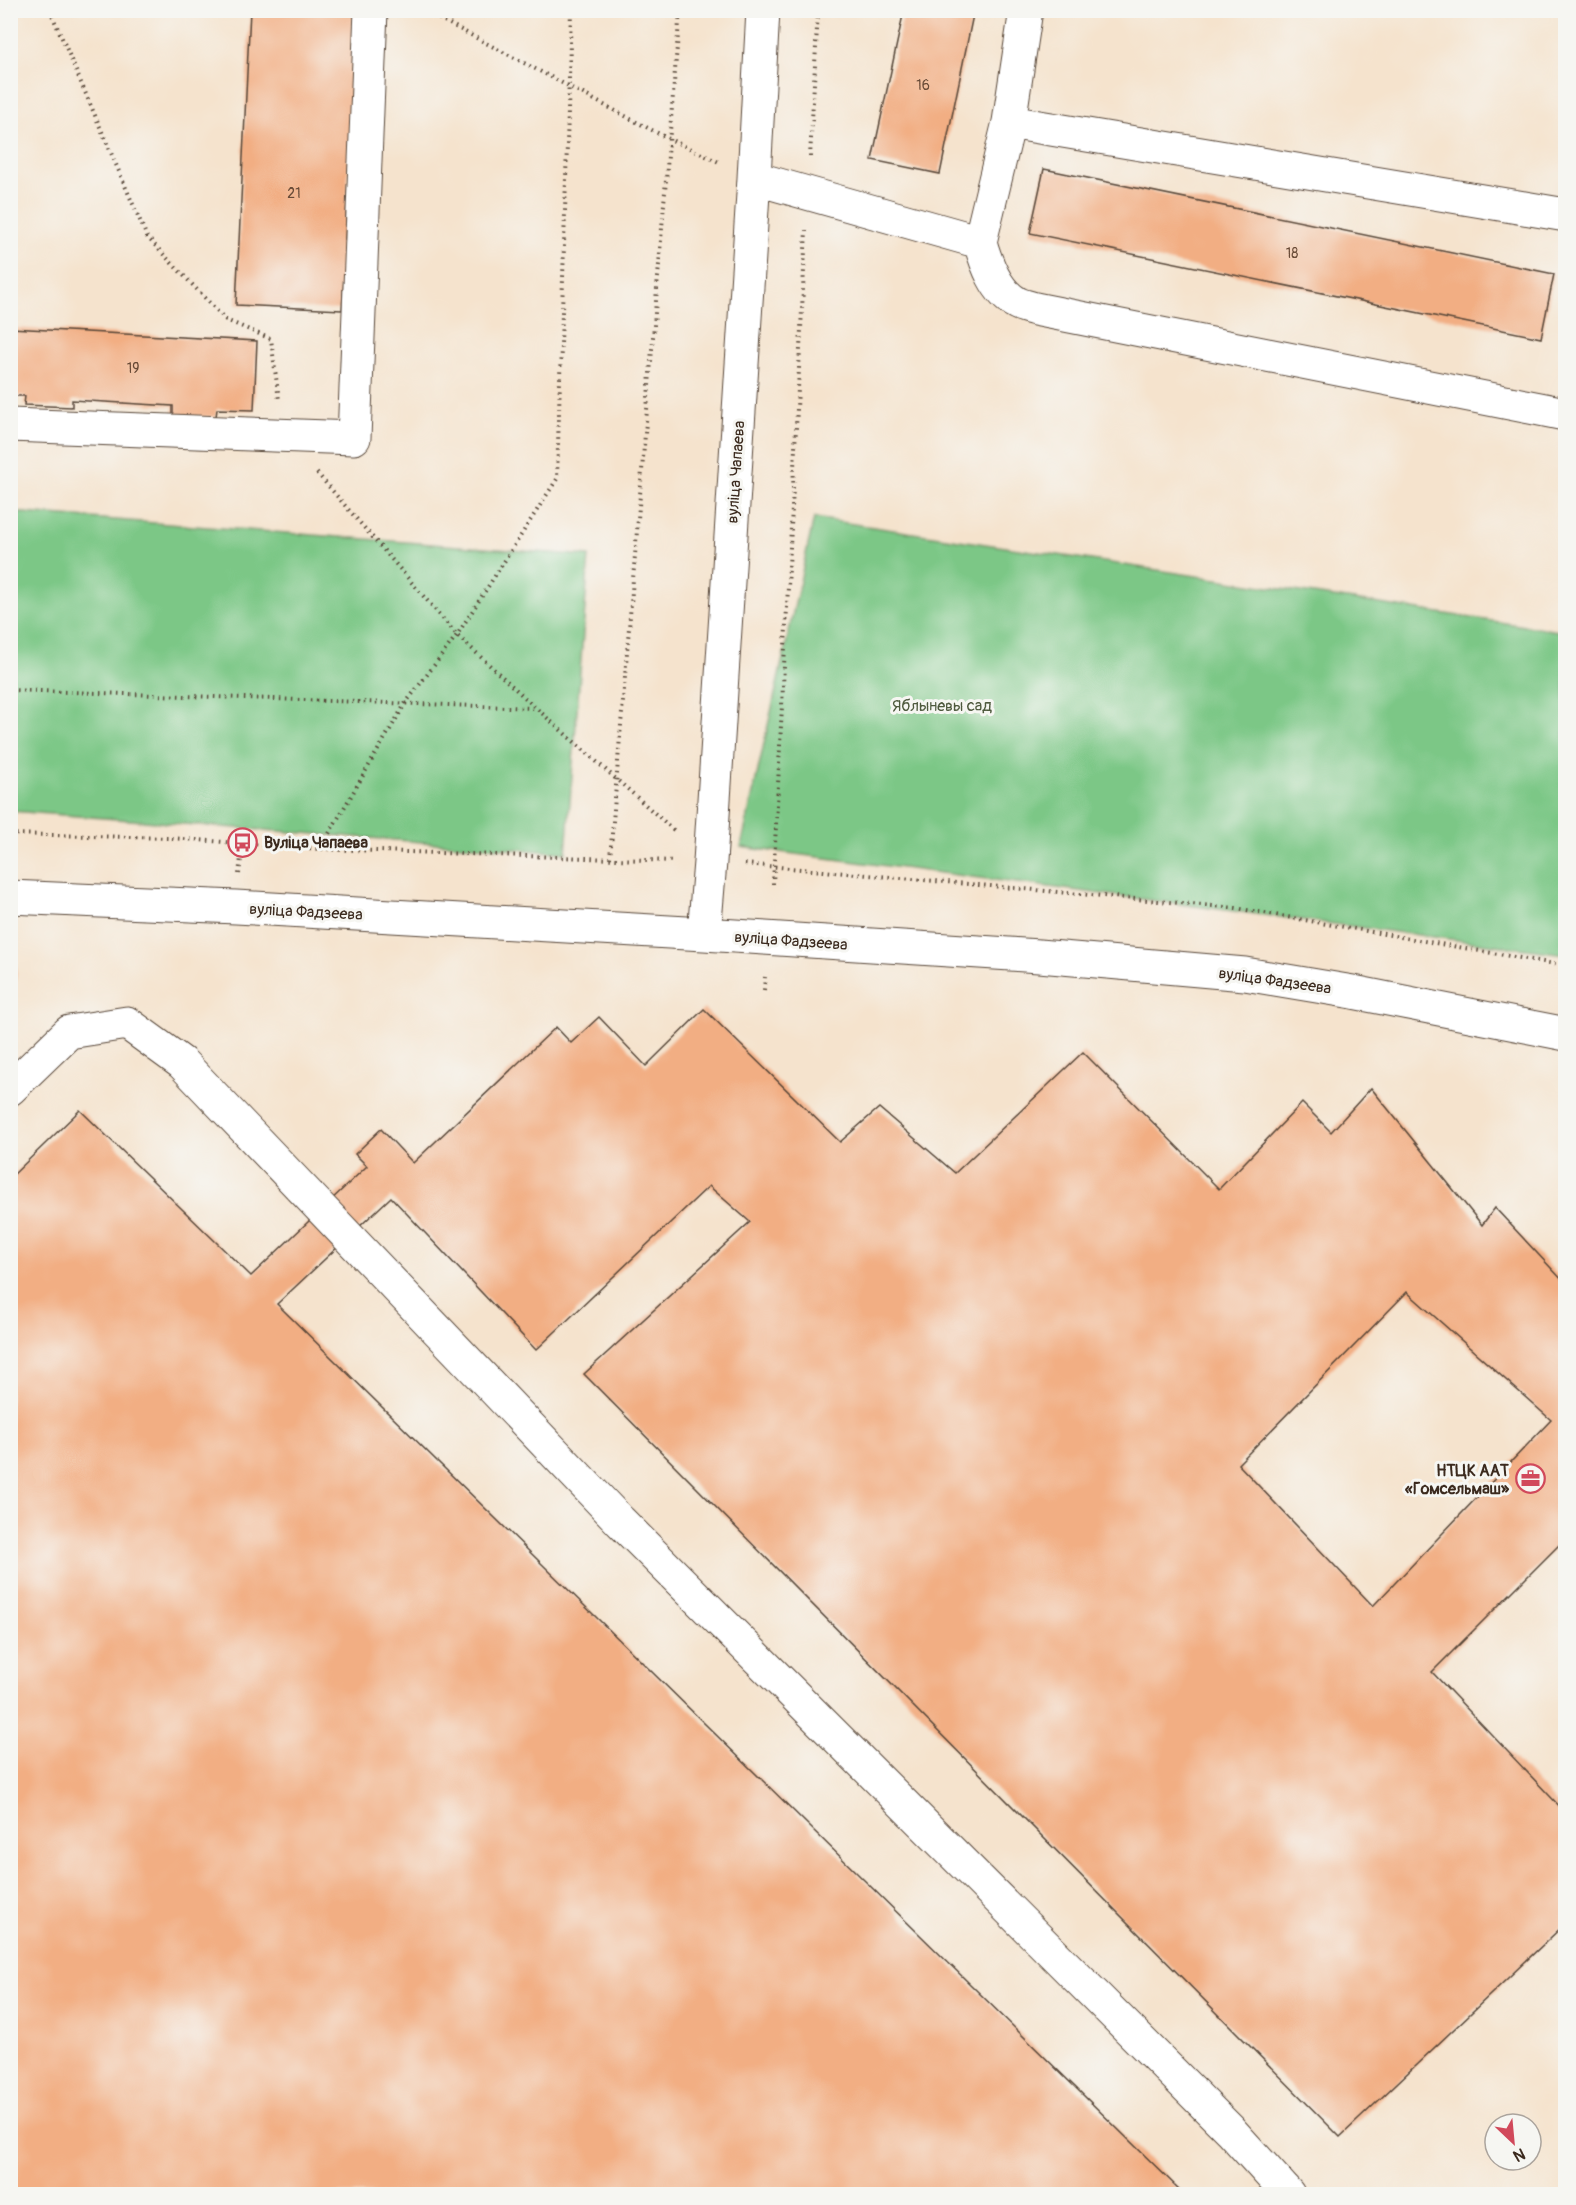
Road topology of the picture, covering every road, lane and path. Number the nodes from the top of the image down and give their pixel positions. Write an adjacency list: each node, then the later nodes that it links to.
1 (371, 10): 15 (street)
2 (423, 10): 9 (path)
3 (571, 10): 17 (path)
4 (680, 10): 9 (path)
5 (763, 10): 10 (street, вуліца Чапаева)
6 (818, 10): 11 (path)
7 (1026, 10): 8 (street)
8 (1009, 122): 12 (street); 13 (street)
9 (669, 139): 10 (path); 21 (path)
10 (754, 178): 11 (street); 22 (street, вуліца Чапаева)
11 (808, 194): 13 (street); 23 (path)
12 (1566, 215)
13 (980, 242): 14 (street)
14 (1560, 413)
15 (10, 425)
16 (10, 690): 17 (path)
17 (405, 704): 18 (path); 20 (path)
18 (536, 708)
19 (10, 834): 20 (path)
20 (320, 849): 21 (path)
21 (610, 858): 22 (path)
22 (710, 862): 23 (path); 26 (street, вуліца Чапаева)
23 (775, 866): 24 (path); 27 (path)
24 (773, 884)
25 (10, 897): 26 (street, вуліца Фадзеева)
26 (704, 934): 30 (street, вуліца Фадзеева)
27 (1566, 966)
28 (765, 977): 29 (path)
29 (764, 990)
30 (1566, 1034)
31 (10, 1089): 32 (street)
32 (1288, 2194)

